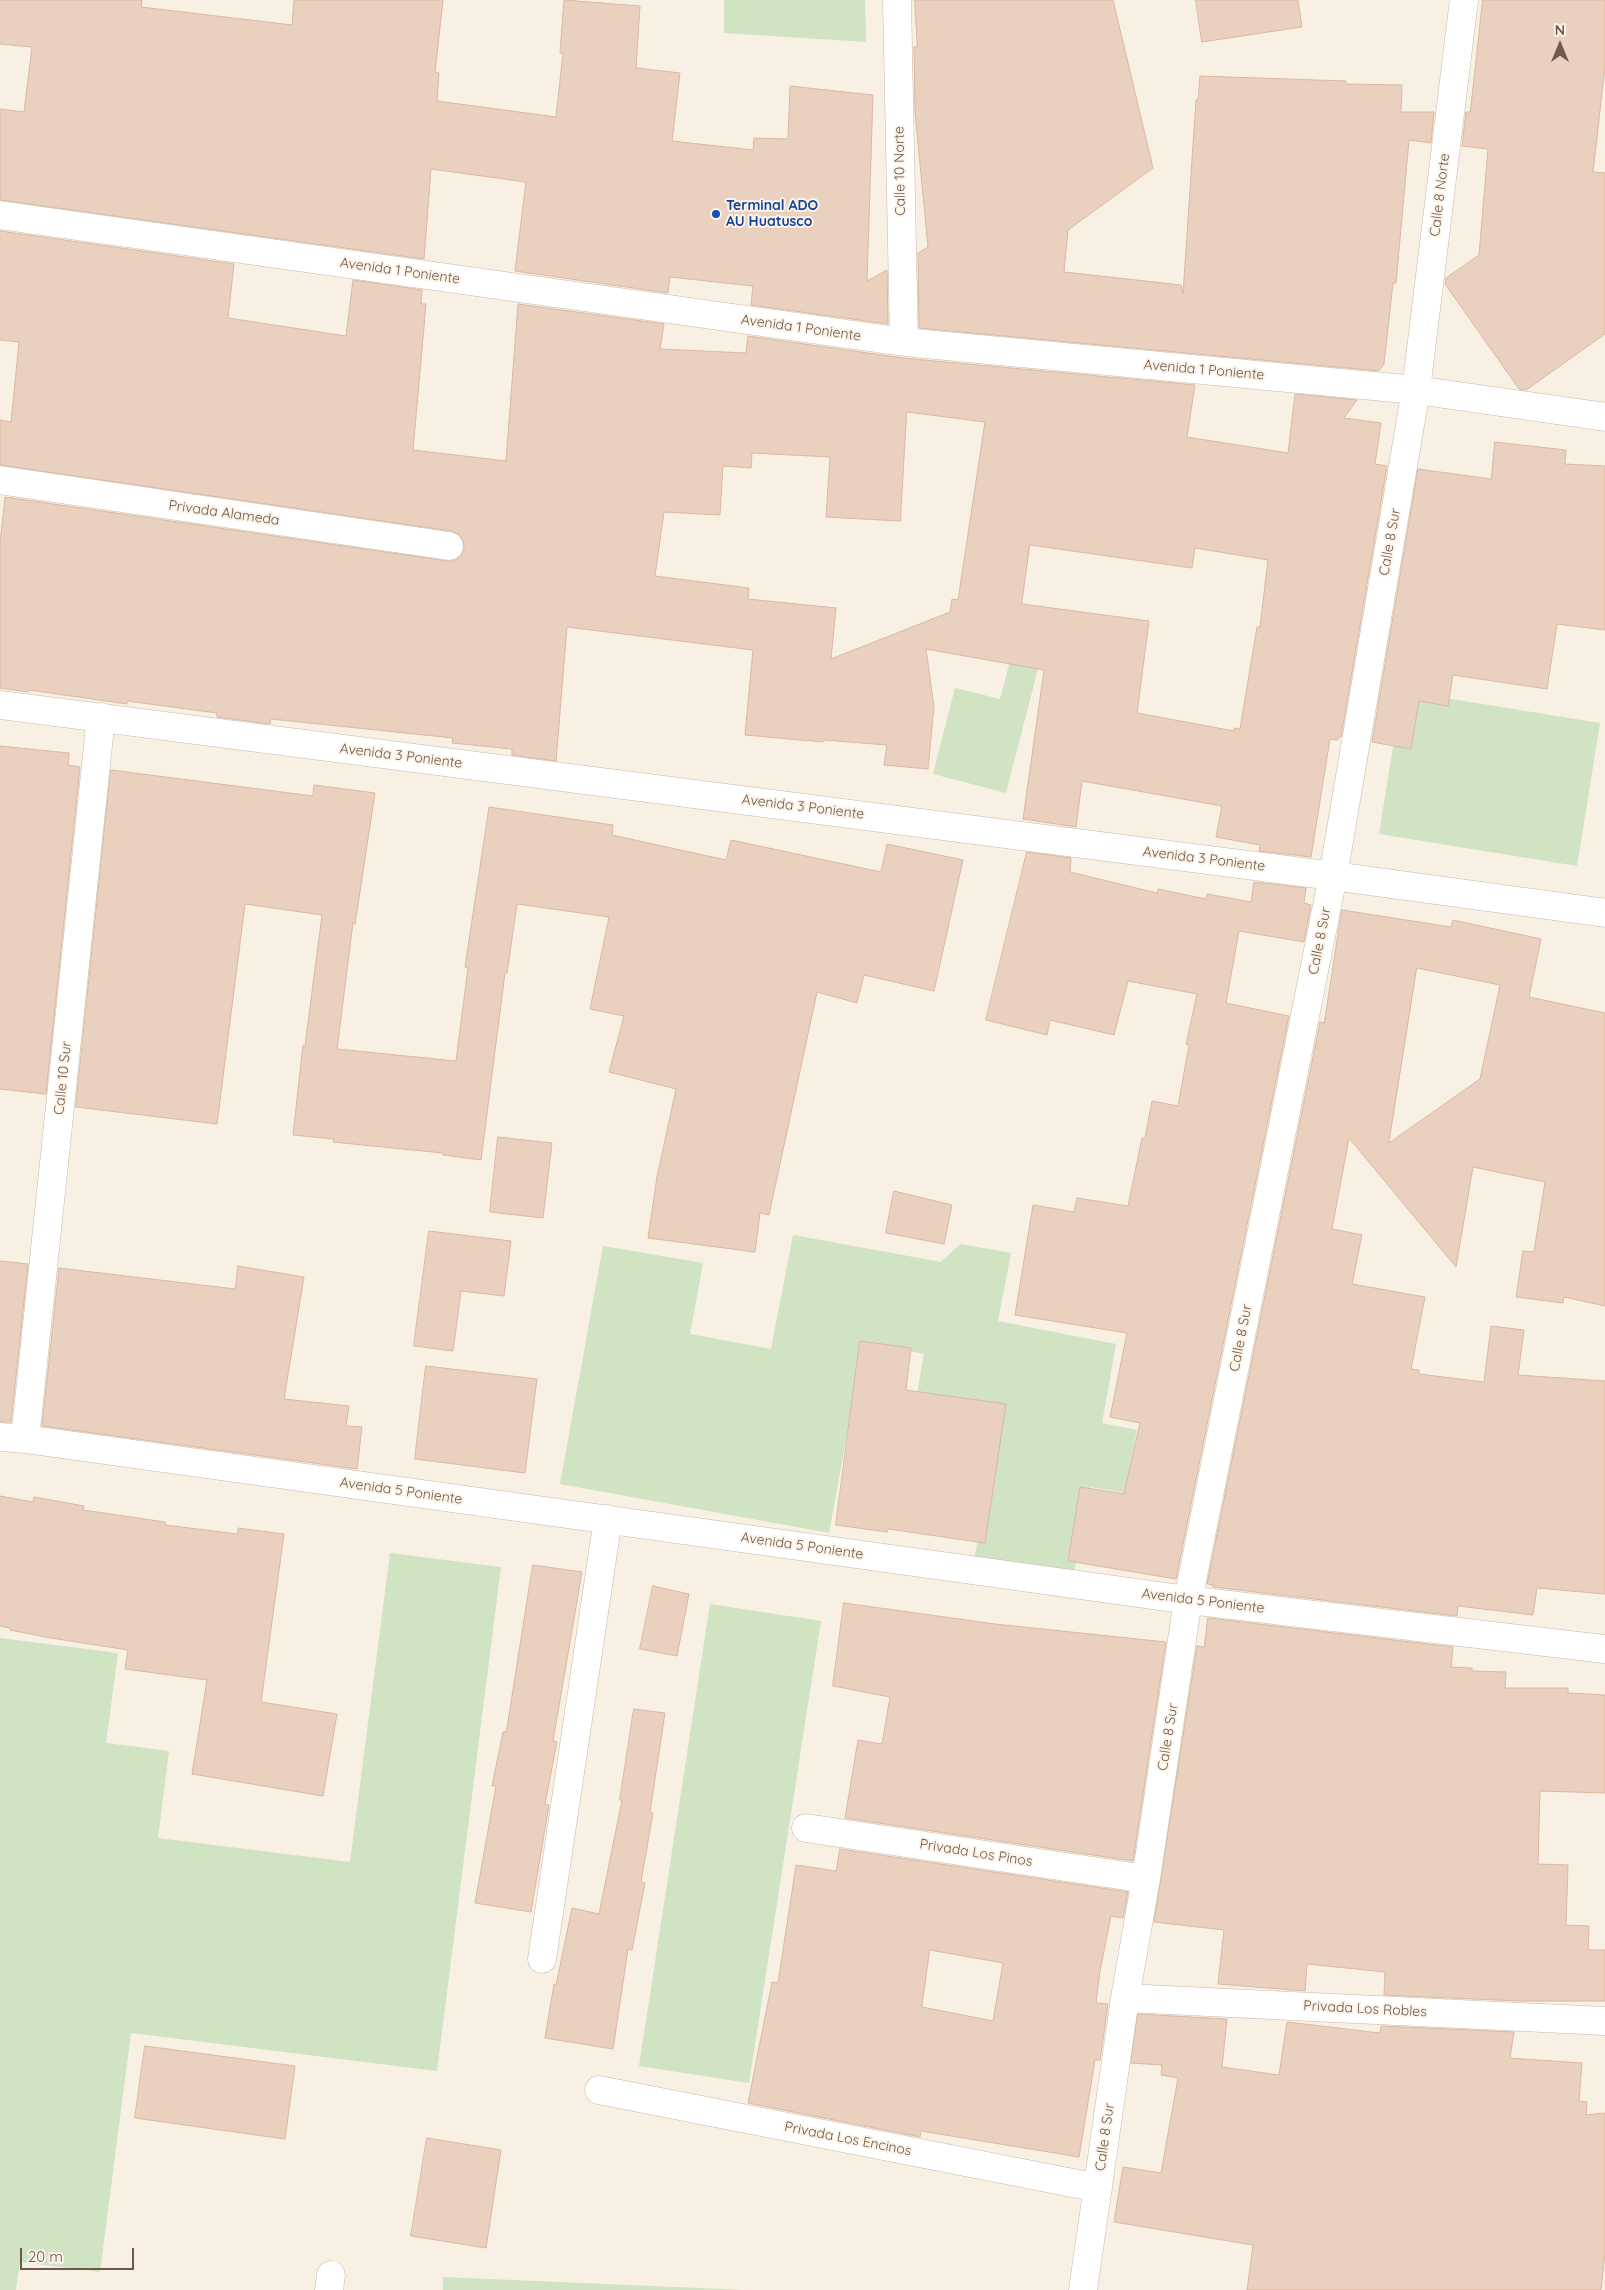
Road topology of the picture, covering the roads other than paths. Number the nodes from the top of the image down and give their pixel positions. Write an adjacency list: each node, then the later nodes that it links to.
1 (897, 0): 4 (street, Calle 10 Norte)
2 (1464, 0): 5 (street, Calle 8 Norte)
3 (0, 215): 4 (street, Avenida 1 Poniente)
4 (904, 342): 5 (street, Avenida 1 Poniente)
5 (1416, 390): 6 (street, Avenida 1 Poniente); 11 (street, Calle 8 Sur)
6 (1605, 417)
7 (0, 480): 8 (street, Privada Alameda)
8 (448, 546)
9 (0, 705): 10 (street, Avenida 3 Poniente)
10 (101, 717): 11 (street, Avenida 3 Poniente); 13 (street, Calle 10 Sur)
11 (1334, 876): 12 (street, Avenida 3 Poniente); 15 (street, Calle 8 Sur)
12 (1605, 913)
13 (13, 1438): 14 (street, Avenida 5 Poniente)
14 (608, 1519): 15 (street, Avenida 5 Poniente); 19 (street)
15 (1188, 1600): 16 (street, Avenida 5 Poniente); 18 (street, Calle 8 Sur)
16 (1605, 1649)
17 (806, 1828): 18 (street, Privada Los Pinos)
18 (1146, 1879): 20 (street, Calle 8 Sur)
19 (542, 1959)
20 (1125, 1998): 21 (street, Privada Los Robles); 23 (street, Calle 8 Sur)
21 (1605, 2021)
22 (599, 2090): 23 (street, Privada Los Encinos)
23 (1098, 2188): 24 (street, Calle 8 Sur)
24 (1083, 2290)

